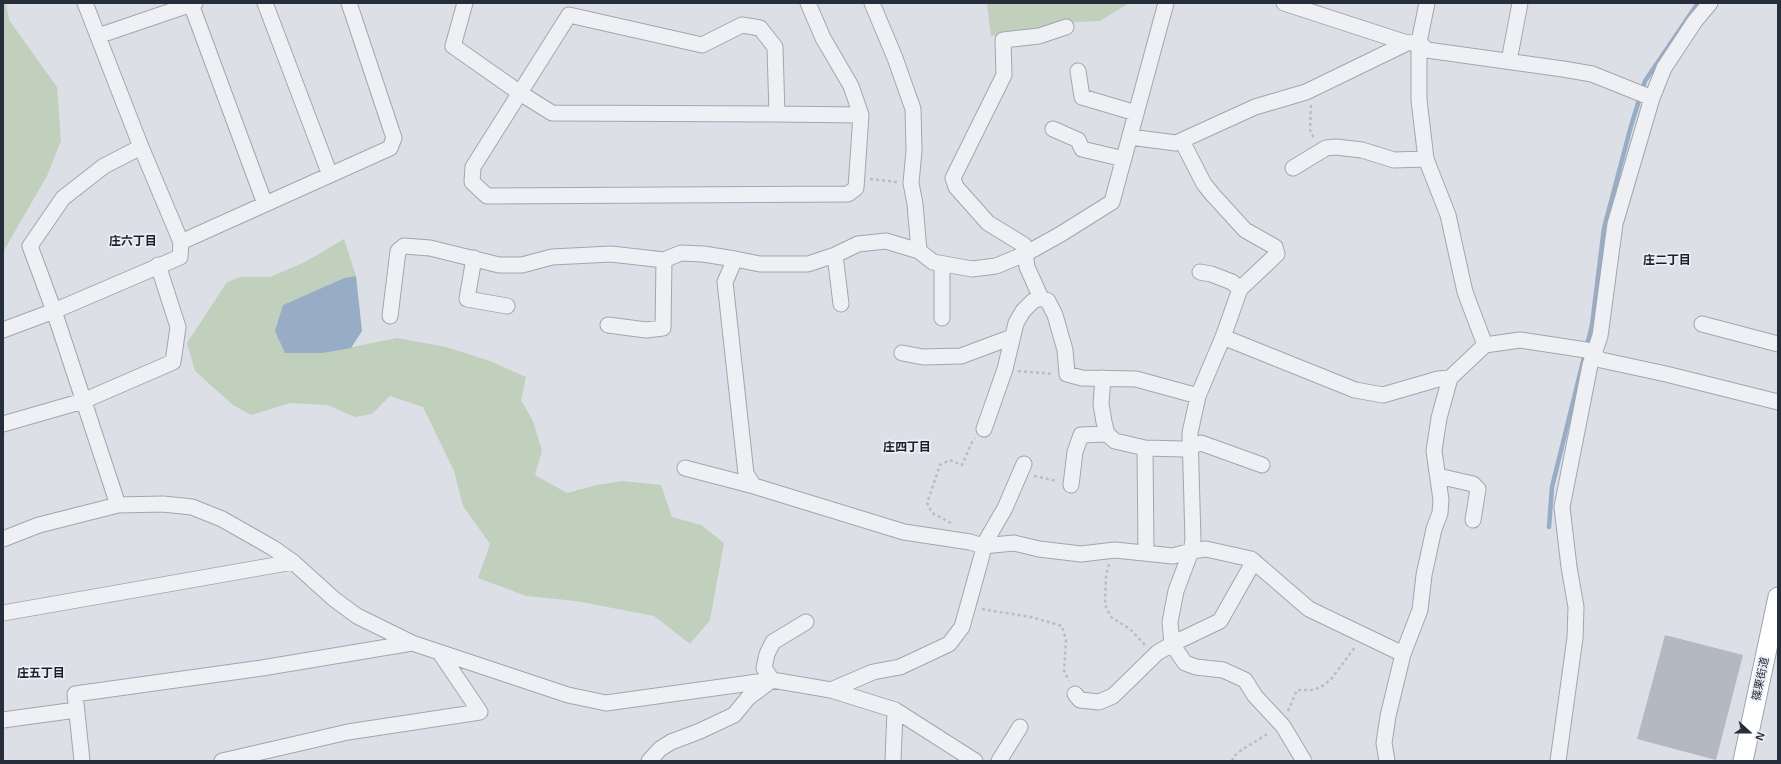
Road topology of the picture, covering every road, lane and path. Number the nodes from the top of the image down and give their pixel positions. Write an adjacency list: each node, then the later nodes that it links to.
1 (85, 3): 16 (street)
2 (265, 3): 34 (street)
3 (349, 3): 34 (street)
4 (465, 3): 21 (street)
5 (808, 3): 25 (street)
6 (872, 3): 36 (street)
7 (1166, 3): 23 (street)
8 (1284, 3): 14 (street)
9 (1426, 3): 17 (street)
10 (1520, 3): 18 (street)
11 (1710, 3): 22 (street)
12 (193, 4): 16 (street); 37 (street)
13 (569, 9): 21 (street); 24 (street)
14 (1323, 9): 17 (street)
15 (1066, 27): 40 (street)
16 (98, 36): 29 (street)
17 (1413, 42): 18 (street); 20 (street); 32 (street)
18 (1509, 61): 22 (street)
19 (1078, 72): 23 (street)
20 (1311, 90): 28 (street); 30 (path)
21 (520, 93): 24 (street); 35 (street)
22 (1652, 98): 63 (street)
23 (1136, 113): 27 (street)
24 (777, 114): 25 (street)
25 (861, 115): 35 (street)
26 (1053, 129): 31 (street)
27 (1130, 137): 28 (street); 31 (street)
28 (1182, 141): 48 (street)
29 (141, 147): 38 (street); 52 (street)
30 (1320, 152): 32 (street); 33 (street)
31 (1124, 159): 40 (street)
32 (1426, 160): 61 (street)
33 (1293, 168)
34 (330, 175): 37 (street)
35 (857, 178): 36 (path)
36 (911, 184): 39 (street)
37 (265, 204): 38 (street)
38 (180, 242): 46 (street)
39 (919, 251): 41 (street); 45 (street)
40 (1026, 254): 45 (street); 49 (street)
41 (835, 255): 43 (street); 50 (street)
42 (474, 258): 44 (street); 51 (street); 53 (street)
43 (735, 259): 44 (street); 81 (street)
44 (664, 260): 56 (street)
45 (942, 264): 54 (street)
46 (158, 266): 52 (street); 69 (street)
47 (1200, 272): 48 (street)
48 (1240, 289): 58 (street)
49 (1041, 298): 59 (street); 65 (street)
50 (841, 304)
51 (506, 306)
52 (54, 311): 57 (street); 69 (street)
53 (390, 316)
54 (942, 318)
55 (1702, 324): 60 (street)
56 (608, 325)
57 (3, 330)
58 (1223, 336): 67 (street); 68 (street)
59 (1012, 337): 62 (street); 64 (street)
60 (1778, 344)
61 (1485, 345): 63 (street); 67 (street)
62 (902, 353)
63 (1594, 356): 70 (street); 119 (street)
64 (1005, 369): 65 (path); 72 (street)
65 (1067, 374): 66 (street)
66 (1103, 378): 68 (street); 73 (street)
67 (1450, 378): 79 (street)
68 (1198, 396): 74 (street)
69 (83, 401): 71 (street); 82 (street)
70 (1778, 402)
71 (3, 424)
72 (984, 429): 84 (path)
73 (1107, 434): 75 (street); 80 (street)
74 (1190, 446): 75 (street); 76 (street); 88 (street)
75 (1145, 448): 89 (street)
76 (1262, 465)
77 (685, 468): 81 (street)
78 (1023, 468): 80 (path); 86 (street)
79 (1438, 476): 83 (street); 100 (street)
80 (1071, 485)
81 (754, 486): 86 (street)
82 (118, 505): 85 (street); 91 (street)
83 (1473, 520)
84 (952, 523)
85 (3, 538)
86 (982, 546): 87 (street); 93 (street)
87 (1110, 550): 89 (street); 101 (path)
88 (1191, 551): 89 (street); 90 (street); 98 (street)
89 (1146, 553)
90 (1254, 561): 96 (street); 98 (street)
91 (293, 562): 94 (street); 97 (street)
92 (1778, 597): 120 (main road, 篠栗街道)
93 (969, 606): 103 (street); 104 (path)
94 (3, 613)
95 (806, 622): 102 (street)
96 (1363, 635): 100 (street); 108 (path)
97 (412, 643): 99 (street); 105 (street)
98 (1172, 644): 101 (street); 108 (street)
99 (440, 653): 102 (street); 111 (street)
100 (1403, 654): 118 (street)
101 (1154, 657): 104 (street)
102 (772, 680): 103 (street); 112 (street)
103 (831, 690): 106 (street)
104 (1075, 694)
105 (76, 710): 107 (street); 110 (street)
106 (895, 710): 113 (street); 114 (street)
107 (3, 720)
108 (1283, 726): 116 (path); 117 (street)
109 (1020, 727): 115 (street)
110 (82, 761)
111 (222, 761)
112 (649, 761)
113 (893, 761)
114 (976, 761)
115 (999, 761)
116 (1232, 761)
117 (1304, 761)
118 (1387, 761)
119 (1558, 761)
120 (1743, 761)

